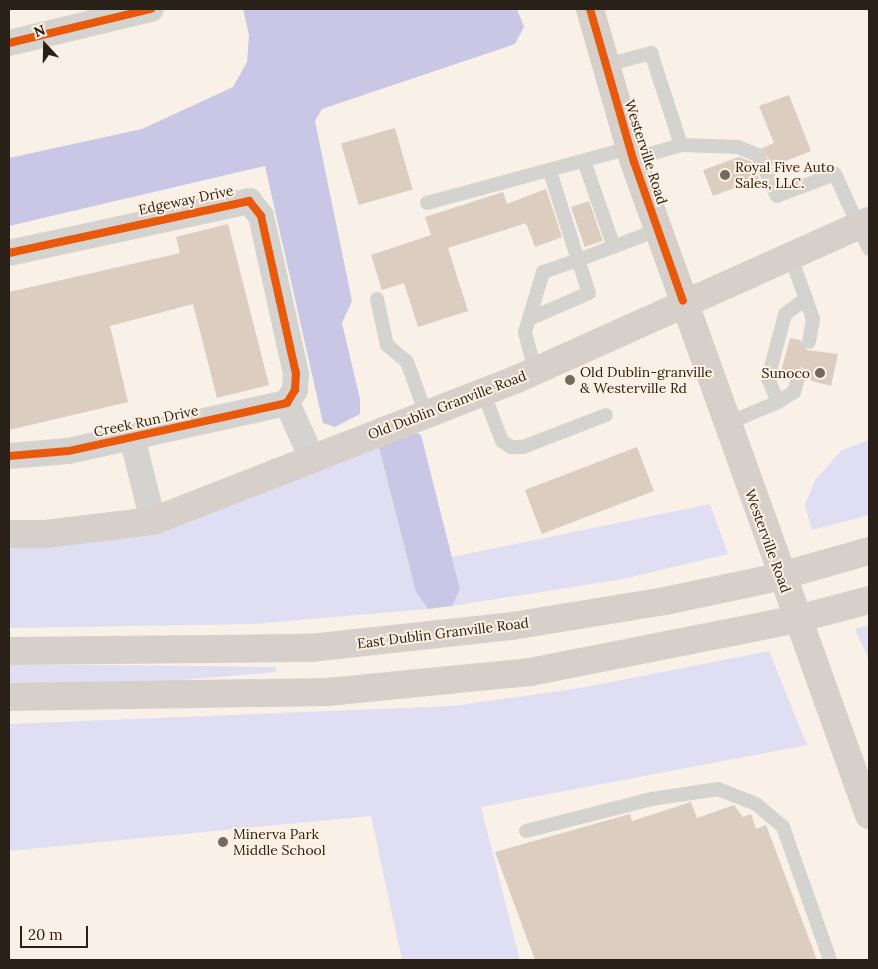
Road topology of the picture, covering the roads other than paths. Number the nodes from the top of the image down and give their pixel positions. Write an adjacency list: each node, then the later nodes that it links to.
1 (151, 9): 3 (street)
2 (590, 9): 4 (main road, Westerville Road)
3 (9, 43)
4 (606, 65): 5 (lane); 6 (main road, Westerville Road)
5 (681, 145): 6 (lane); 11 (lane)
6 (632, 153): 7 (lane); 10 (main road, Westerville Road)
7 (584, 161): 8 (lane); 12 (lane)
8 (550, 171): 9 (lane); 15 (lane)
9 (427, 203)
10 (658, 230): 12 (lane); 18 (main road, Westerville Road)
11 (866, 232): 14 (main road, Old Dublin Granville Road)
12 (614, 247): 15 (lane)
13 (9, 253): 25 (street, Edgeway Drive)
14 (790, 255): 16 (lane); 18 (main road, Old Dublin Granville Road)
15 (578, 260): 19 (lane); 19 (lane)
16 (806, 299): 20 (lane); 24 (lane)
17 (377, 300): 26 (lane)
18 (683, 301): 21 (main road, Old Dublin Granville Road); 28 (main road, Westerville Road)
19 (529, 318): 21 (lane)
20 (809, 342)
21 (535, 370): 23 (main road, Old Dublin Granville Road)
22 (799, 375): 24 (lane)
23 (483, 392): 26 (main road, Old Dublin Granville Road); 27 (lane)
24 (778, 402): 28 (lane)
25 (287, 403): 29 (street, Creek Run Drive); 31 (street)
26 (426, 414): 31 (main road, Old Dublin Granville Road)
27 (606, 415)
28 (726, 424): 38 (main road, Westerville Road)
29 (132, 437): 30 (street, Creek Run Drive); 32 (street, Creek Run Drive)
30 (9, 456)
31 (312, 458): 32 (main road, Old Dublin Granville Road)
32 (153, 521): 33 (main road, Old Dublin Granville Road)
33 (9, 534)
34 (869, 551): 36 (main road, East Dublin Granville Road)
35 (869, 600): 37 (main road)
36 (9, 652)
37 (9, 697)
38 (868, 807)
39 (526, 831): 40 (lane)
40 (830, 960)

